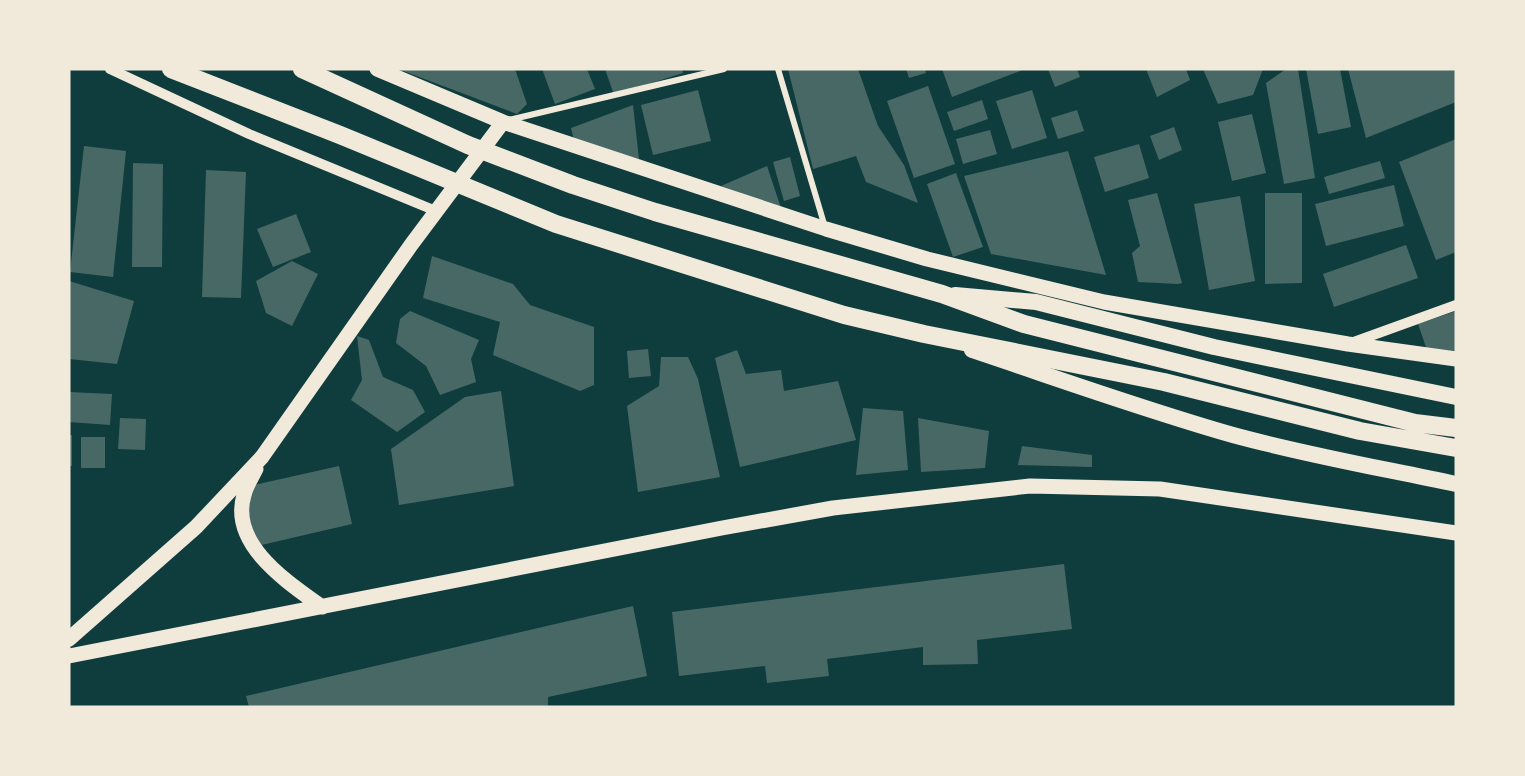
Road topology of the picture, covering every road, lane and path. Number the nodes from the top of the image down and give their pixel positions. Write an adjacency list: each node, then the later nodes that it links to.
1 (110, 69): 8 (street)
2 (171, 69): 12 (highway)
3 (302, 69): 10 (highway)
4 (377, 69): 7 (main road)
5 (724, 69): 7 (street)
6 (778, 69): 9 (street)
7 (503, 122): 8 (main road); 9 (main road)
8 (436, 211): 18 (main road)
9 (826, 229): 13 (main road)
10 (942, 294): 15 (highway); 16 (highway)
11 (1456, 305): 13 (street)
12 (924, 334): 17 (highway); 19 (highway)
13 (1348, 344): 14 (main road)
14 (1456, 359)
15 (1456, 397)
16 (1456, 428)
17 (1456, 448)
18 (262, 457): 21 (main road); 22 (main road)
19 (1456, 484)
20 (1456, 533): 21 (main road)
21 (322, 607): 23 (main road)
22 (69, 639)
23 (69, 656)

